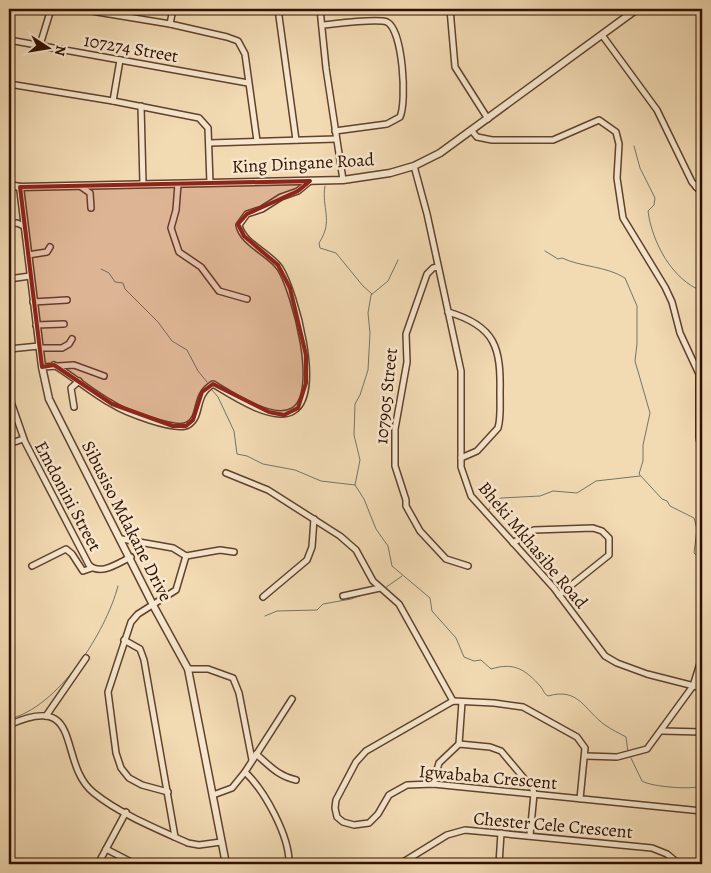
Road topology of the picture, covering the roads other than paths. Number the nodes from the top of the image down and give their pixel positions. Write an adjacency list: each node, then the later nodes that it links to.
1 (51, 9): 12 (street)
2 (79, 9): 8 (street)
3 (173, 9): 8 (street)
4 (278, 9): 22 (street)
5 (320, 9): 9 (street)
6 (450, 9): 18 (street)
7 (637, 9): 10 (street, King Dingane Road)
8 (170, 24): 14 (street)
9 (322, 25): 19 (street); 19 (street)
10 (602, 35): 18 (street, King Dingane Road); 34 (street)
11 (9, 40): 12 (street, 107274 Street)
12 (40, 45): 13 (street, 107274 Street)
13 (120, 60): 14 (street, 107274 Street); 16 (street)
14 (248, 83): 23 (street)
15 (9, 84): 16 (street)
16 (113, 101): 17 (street)
17 (141, 106): 24 (street); 30 (street)
18 (488, 119): 20 (street, King Dingane Road)
19 (335, 131): 21 (street)
20 (472, 131): 25 (street, King Dingane Road); 63 (street)
21 (336, 139): 22 (street); 26 (street)
22 (296, 140): 23 (street)
23 (257, 141): 24 (street)
24 (210, 143): 29 (street)
25 (414, 166): 26 (street, King Dingane Road); 42 (street, Bheki Mkhasibe Road)
26 (343, 180): 27 (street, King Dingane Road)
27 (310, 181): 29 (street, King Dingane Road); 57 (street)
28 (702, 181): 34 (street)
29 (210, 183): 31 (street, King Dingane Road)
30 (143, 184): 31 (street, King Dingane Road); 33 (street, King Dingane Road)
31 (178, 184): 45 (street)
32 (9, 185): 35 (street, King Dingane Road)
33 (79, 186): 35 (street, King Dingane Road); 37 (street)
34 (696, 187): 36 (street)
35 (20, 188): 39 (street, Sibusiso Mdakane Drive)
36 (702, 193)
37 (91, 208)
38 (9, 224): 39 (street)
39 (24, 226): 41 (street, Sibusiso Mdakane Drive)
40 (50, 246): 41 (street)
41 (28, 255): 43 (street, Sibusiso Mdakane Drive)
42 (438, 268): 48 (street, Bheki Mkhasibe Road); 73 (street, 107905 Street)
43 (30, 276): 44 (street); 47 (street, Sibusiso Mdakane Drive)
44 (9, 279)
45 (247, 299)
46 (66, 300): 47 (street)
47 (34, 302): 50 (street, Sibusiso Mdakane Drive)
48 (448, 312): 64 (street, Bheki Mkhasibe Road); 64 (street)
49 (64, 324): 50 (street)
50 (36, 325): 52 (street, Sibusiso Mdakane Drive)
51 (72, 339): 52 (street)
52 (39, 347): 53 (street); 55 (street, Sibusiso Mdakane Drive)
53 (9, 349)
54 (54, 366): 55 (street); 56 (street); 57 (street)
55 (42, 367): 67 (street, Sibusiso Mdakane Drive)
56 (104, 376)
57 (79, 381): 60 (street)
58 (9, 396): 59 (street, Emdonini Street)
59 (10, 403): 61 (street, Emdonini Street)
60 (74, 407)
61 (23, 439): 62 (street); 74 (street, Emdonini Street)
62 (9, 444)
63 (702, 453)
64 (462, 458): 68 (street, Bheki Mkhasibe Road)
65 (226, 473): 66 (street)
66 (314, 519): 75 (street); 78 (street)
67 (122, 539): 70 (street); 71 (street, Sibusiso Mdakane Drive)
68 (513, 543): 76 (street, Bheki Mkhasibe Road); 76 (street)
69 (234, 552): 70 (street)
70 (186, 556): 79 (street)
71 (130, 557): 74 (street, Emdonini Street); 79 (street, Sibusiso Mdakane Drive)
72 (32, 566): 74 (street)
73 (468, 566)
74 (92, 568)
75 (380, 588): 77 (street); 87 (street)
76 (559, 595): 84 (street, Bheki Mkhasibe Road)
77 (344, 596)
78 (263, 597)
79 (154, 604): 80 (street); 83 (street, Sibusiso Mdakane Drive)
80 (124, 640): 100 (street); 100 (street)
81 (702, 657): 84 (street)
82 (86, 658): 89 (street)
83 (188, 669): 96 (street); 102 (street, Sibusiso Mdakane Drive)
84 (693, 686): 85 (street, Bheki Mkhasibe Road); 91 (street)
85 (702, 688)
86 (292, 698): 94 (street)
87 (453, 701): 88 (street); 99 (street, Igwababa Crescent)
88 (462, 702): 93 (street); 95 (street)
89 (46, 716): 90 (street); 104 (street)
90 (9, 725)
91 (662, 731): 92 (street); 95 (street)
92 (702, 732)
93 (460, 744): 99 (street); 101 (street)
94 (256, 754): 96 (street); 98 (street)
95 (586, 756): 103 (street, Igwababa Crescent)
96 (252, 760): 97 (street)
97 (245, 772): 102 (street); 115 (street)
98 (296, 780)
99 (433, 784): 101 (street, Igwababa Crescent)
100 (168, 792): 108 (street)
101 (534, 794): 103 (street, Igwababa Crescent); 107 (street)
102 (213, 795): 109 (street, Sibusiso Mdakane Drive)
103 (580, 799): 105 (street, Igwababa Crescent)
104 (126, 812): 108 (street); 110 (street)
105 (702, 812)
106 (501, 833): 107 (street, Chester Cele Crescent); 116 (street, Chester Cele Crescent); 117 (street)
107 (530, 835): 111 (street, Chester Cele Crescent)
108 (175, 837): 109 (street)
109 (221, 842): 114 (street, Sibusiso Mdakane Drive)
110 (106, 849): 112 (street); 113 (street)
111 (676, 863)
112 (98, 864)
113 (135, 864)
114 (226, 864)
115 (289, 864)
116 (400, 864)
117 (499, 864)

